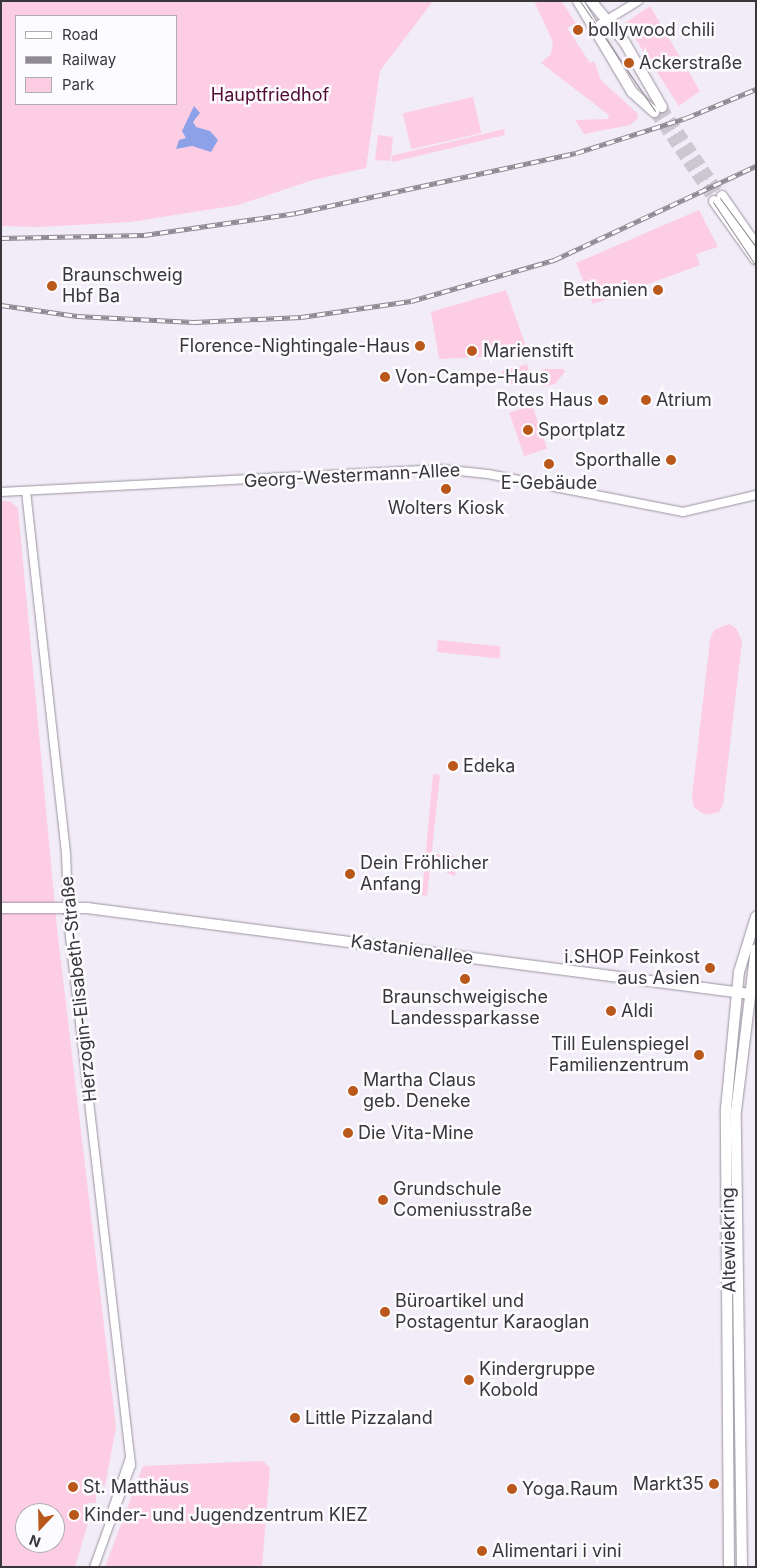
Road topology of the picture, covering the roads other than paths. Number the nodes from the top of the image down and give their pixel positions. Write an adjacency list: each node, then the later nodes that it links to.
1 (578, 1): 5 (main road)
2 (592, 1): 4 (main road)
3 (638, 1): 4 (street)
4 (607, 19): 5 (street); 5 (main road)
5 (594, 28)
6 (756, 245): 7 (main road)
7 (756, 260)
8 (26, 491): 9 (street, Georg-Westermann-Allee); 10 (street, Georg-Westermann-Allee); 12 (street, Herzogin-Elisabeth-Straße)
9 (1, 492)
10 (756, 495)
11 (1, 901): 12 (main road)
12 (68, 907): 13 (main road); 16 (main road, Kastanienallee); 18 (street, Herzogin-Elisabeth-Straße)
13 (1, 908)
14 (756, 917): 16 (main road, Altewiekring)
15 (756, 949): 17 (main road, Altewiekring)
16 (736, 993): 17 (main road, Kastanienallee); 19 (main road, Altewiekring)
17 (753, 994): 20 (main road, Altewiekring)
18 (94, 1567)
19 (729, 1567)
20 (742, 1567)

